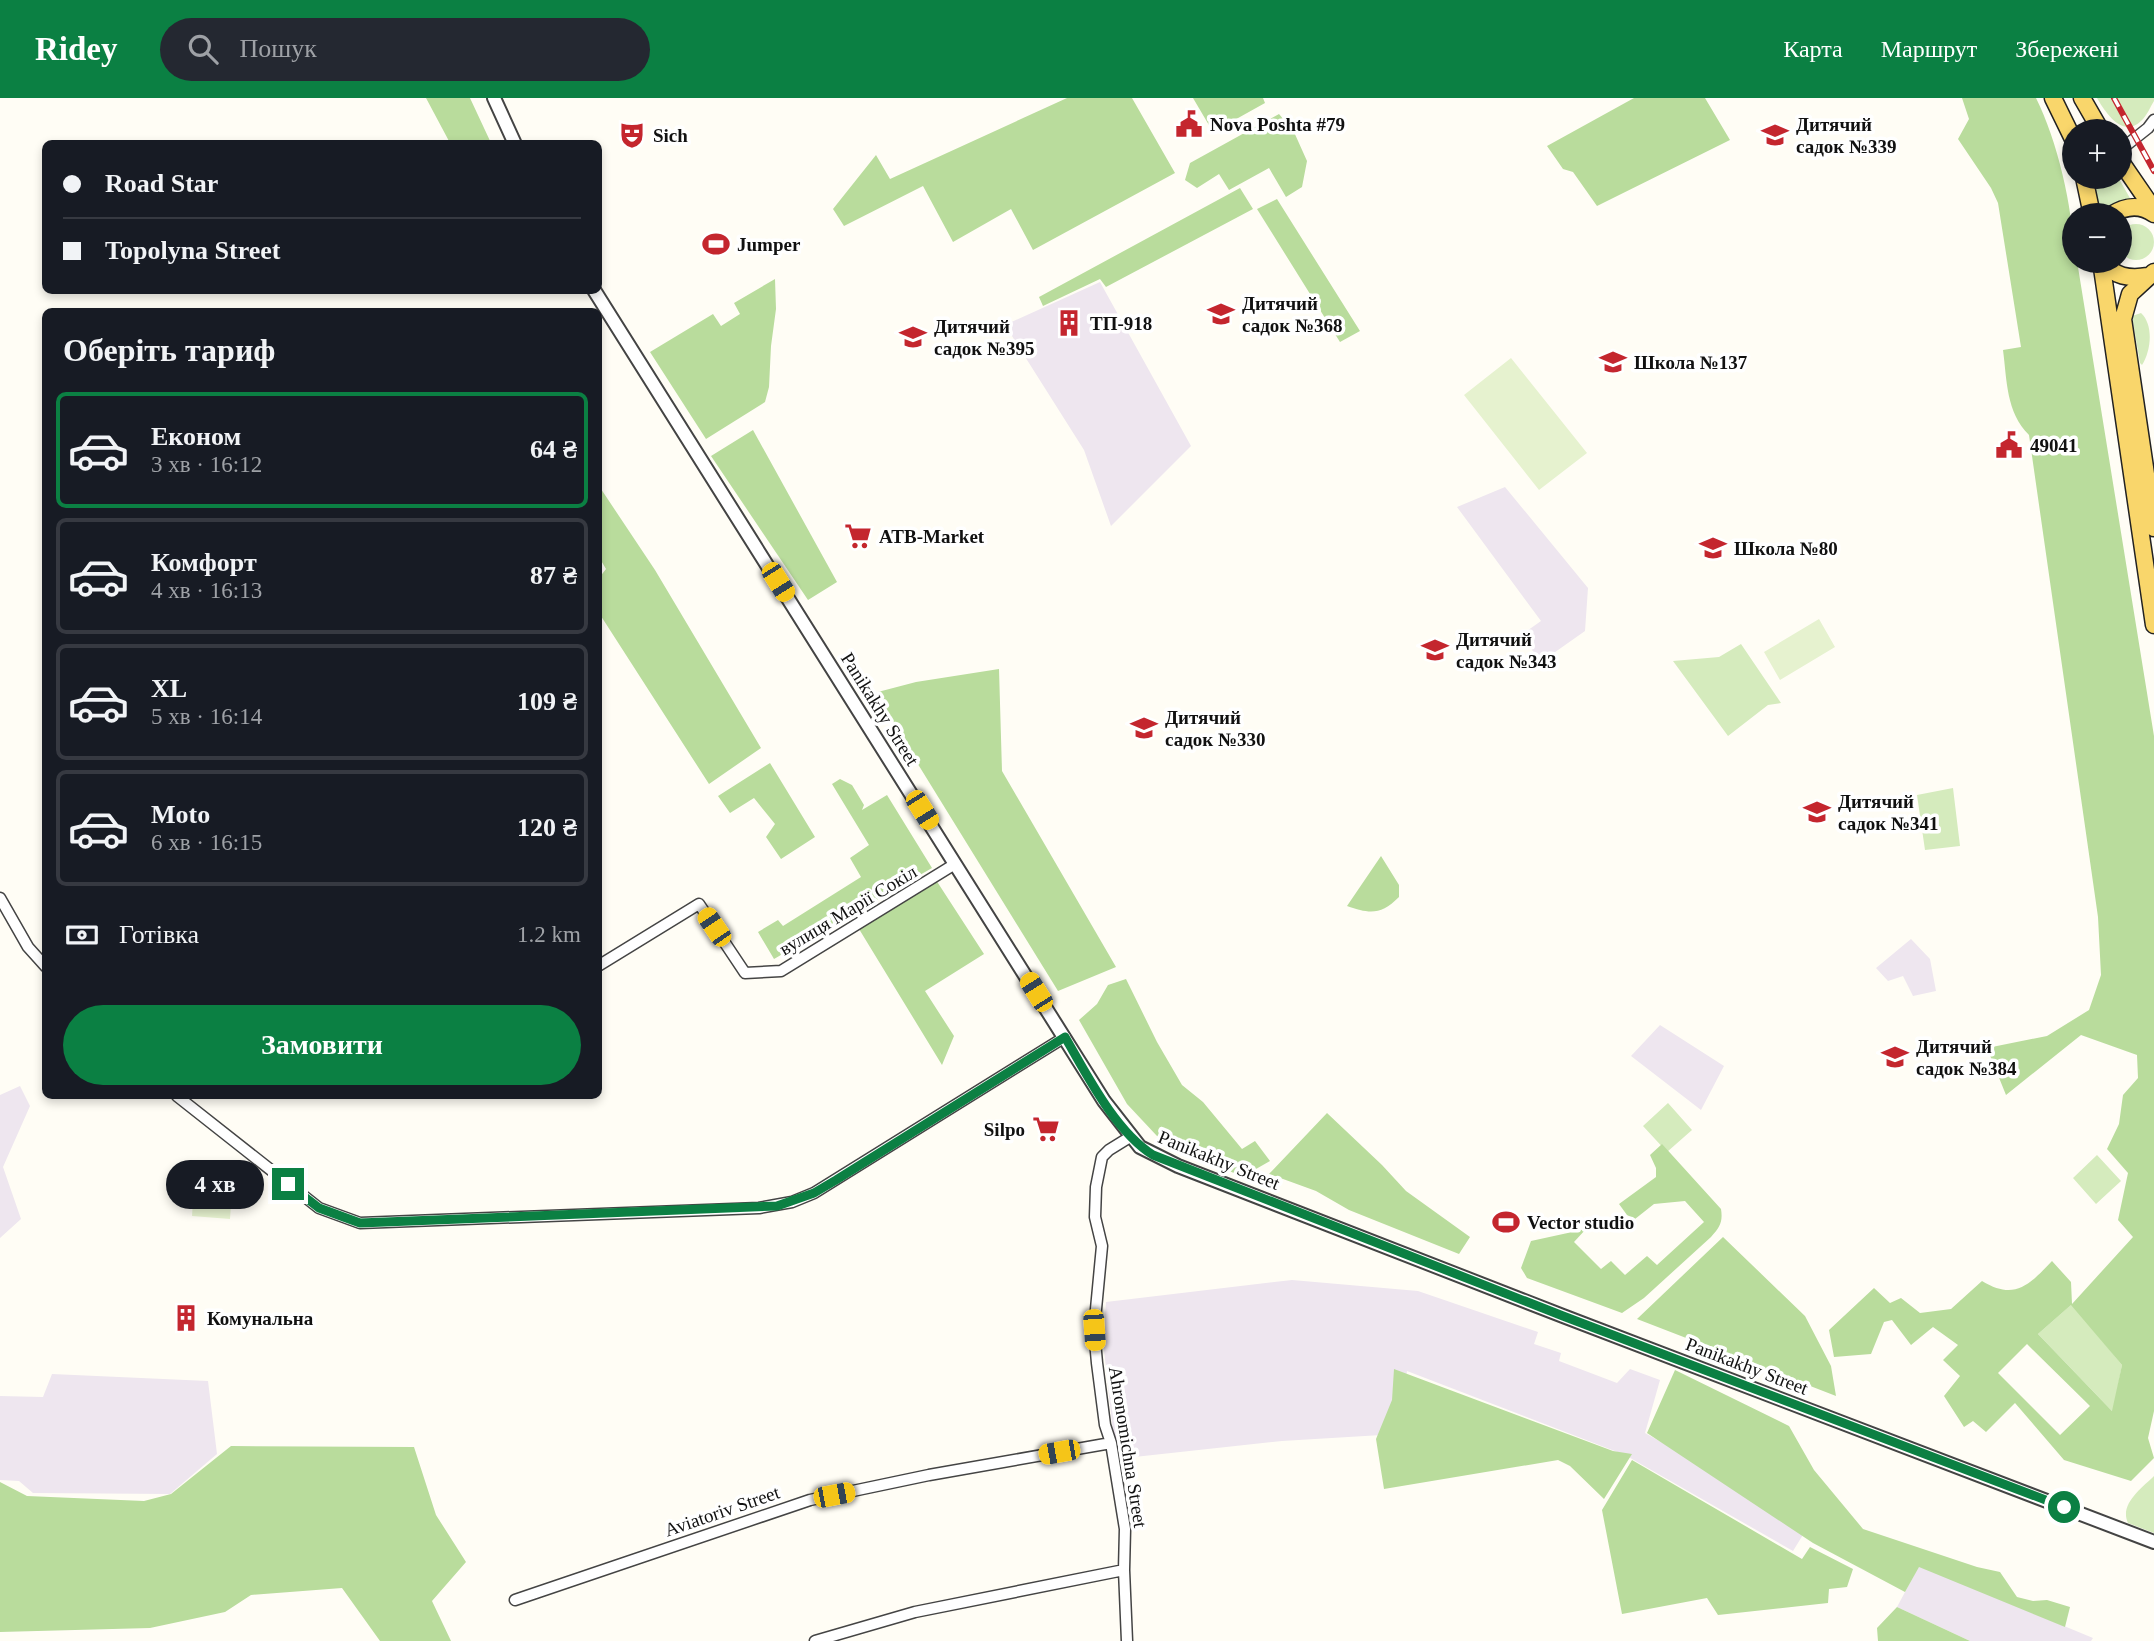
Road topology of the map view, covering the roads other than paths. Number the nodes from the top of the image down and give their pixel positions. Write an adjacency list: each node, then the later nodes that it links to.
1 (494, 98): 7 (street)
2 (2053, 98): 4 (main road)
3 (2082, 98): 5 (main road)
4 (2063, 119)
5 (2094, 119)
6 (2154, 120): 8 (street)
7 (512, 140)
8 (2132, 141)
9 (2132, 179): 11 (main road)
10 (2132, 207): 11 (main road)
11 (2154, 212)
12 (2104, 273): 17 (main road)
13 (2116, 273): 14 (main road)
14 (2151, 274): 16 (main road)
15 (597, 294): 18 (street, Panikakhy Street)
16 (2154, 528)
17 (2154, 625)
18 (956, 864): 21 (street, вулиця Марії Сокіл); 22 (street, Panikakhy Street)
19 (0, 898): 20 (street)
20 (42, 963)
21 (602, 964)
22 (1065, 1037): 23 (street); 24 (street, Panikakhy Street)
23 (181, 1099)
24 (1130, 1137): 25 (street, Ahronomichna Street); 26 (street, Panikakhy Street)
25 (1111, 1443): 27 (street, Ahronomichna Street); 28 (street, Aviatoriv Street)
26 (2154, 1542)
27 (1124, 1570): 29 (street); 30 (street, Ahronomichna Street)
28 (515, 1600)
29 (815, 1641)
30 (1127, 1641)

